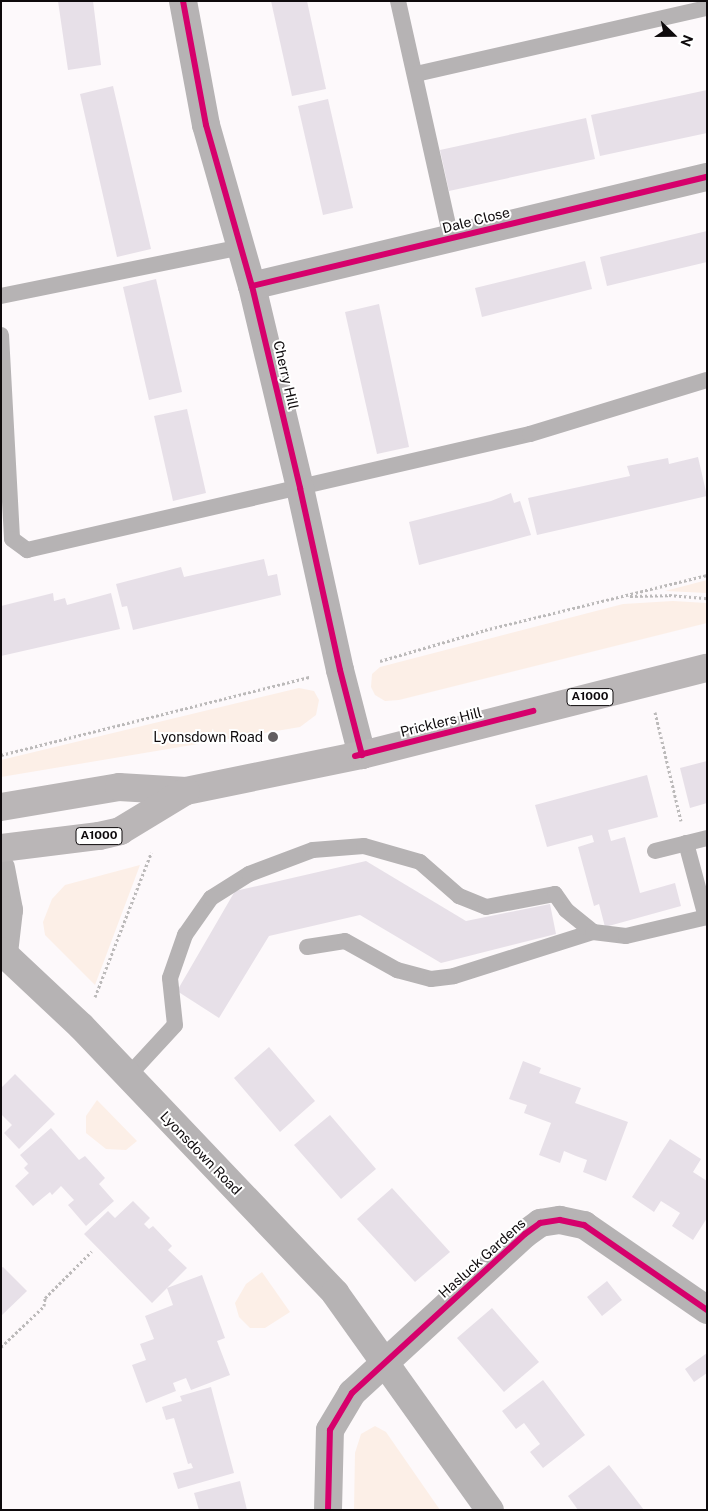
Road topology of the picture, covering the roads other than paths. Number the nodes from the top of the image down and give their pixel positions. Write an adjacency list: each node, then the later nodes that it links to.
1 (183, 1): 7 (street, Cherry Hill)
2 (398, 1): 4 (lane)
3 (707, 8): 4 (lane)
4 (416, 74): 6 (lane)
5 (707, 177): 6 (street, Dale Close)
6 (451, 239): 8 (street, Dale Close)
7 (241, 247): 8 (street, Cherry Hill); 9 (lane)
8 (252, 286): 12 (street, Cherry Hill)
9 (1, 296)
10 (1, 335): 12 (lane)
11 (707, 380): 12 (lane)
12 (300, 488): 14 (street, Cherry Hill)
13 (707, 668): 14 (main road, Pricklers Hill / A1000)
14 (362, 755): 15 (main road, Pricklers Hill / A1000)
15 (186, 791): 16 (main road, Pricklers Hill / A1000); 19 (main road, Pricklers Hill / A1000)
16 (1, 808)
17 (707, 838): 18 (lane)
18 (686, 843): 20 (lane); 22 (lane)
19 (1, 848)
20 (655, 851)
21 (1, 868): 25 (street, Lyonsdown Road)
22 (706, 917): 23 (lane)
23 (593, 932): 24 (lane); 26 (lane)
24 (306, 947)
25 (3, 952): 26 (street, Lyonsdown Road)
26 (128, 1076): 28 (street, Lyonsdown Road)
27 (707, 1310): 28 (street, Hasluck Gardens)
28 (387, 1363): 29 (street); 30 (street, Lyonsdown Road)
29 (328, 1510)
30 (490, 1510)

